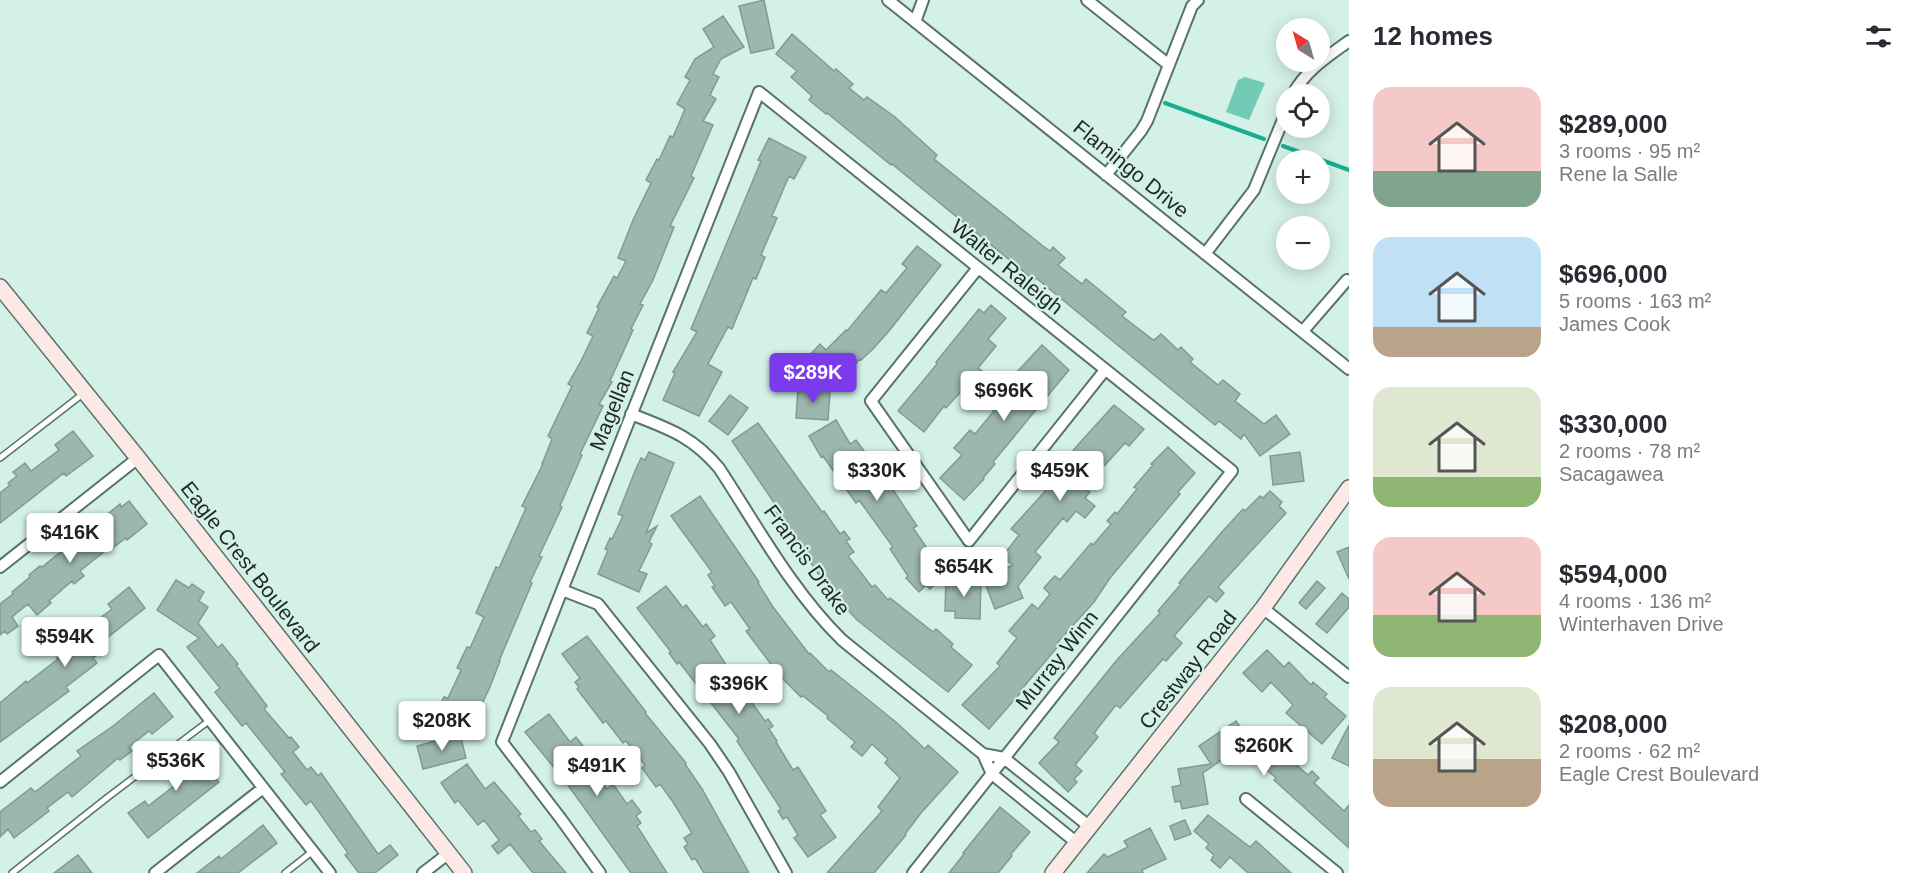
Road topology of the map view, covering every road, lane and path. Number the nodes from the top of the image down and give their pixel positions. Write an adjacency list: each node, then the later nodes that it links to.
1 (888, 0): 5 (street, Flamingo Drive)
2 (923, 0): 5 (street)
3 (1087, 0): 7 (street)
4 (1198, 0): 7 (street)
5 (915, 22): 11 (street, Flamingo Drive)
6 (1349, 40): 8 (street)
7 (1169, 65): 11 (street)
8 (1299, 84)
9 (759, 92): 13 (street, Walter Raleigh); 20 (street, Magellan)
10 (1276, 137): 12 (street)
11 (1106, 175): 12 (street, Flamingo Drive)
12 (1205, 254): 16 (street, Flamingo Drive)
13 (978, 268): 18 (street, Walter Raleigh); 18 (street)
14 (1347, 280): 16 (street)
15 (0, 287): 19 (main road, Eagle Crest Boulevard)
16 (1302, 331): 17 (street, Flamingo Drive)
17 (1349, 369)
18 (1105, 370): 23 (street, Walter Raleigh)
19 (85, 392): 21 (lane); 22 (main road, Eagle Crest Boulevard)
20 (631, 414): 26 (street, Magellan); 30 (street, Francis Drake)
21 (0, 458)
22 (138, 458): 25 (street); 39 (main road, Eagle Crest Boulevard)
23 (1232, 471): 31 (street, Murray Winn)
24 (1349, 488): 27 (main road, Crestway Road)
25 (0, 567)
26 (562, 590): 46 (street, Magellan); 47 (street)
27 (1263, 608): 28 (street); 36 (main road, Crestway Road)
28 (1349, 677)
29 (210, 720): 33 (street); 34 (street); 40 (lane)
30 (983, 754): 31 (street, Francis Drake); 32 (street, Francis Drake)
31 (1004, 758): 32 (street, Murray Winn); 36 (street, Francis Drake)
32 (992, 774): 37 (street, Francis Drake); 48 (street, Murray Winn)
33 (0, 782)
34 (263, 788): 38 (street); 41 (street)
35 (1246, 799): 50 (street)
36 (1090, 827): 37 (main road, Crestway Road)
37 (1077, 843): 49 (main road, Crestway Road)
38 (313, 851): 42 (lane); 43 (street)
39 (448, 853): 44 (street); 45 (main road, Eagle Crest Boulevard)
40 (12, 873)
41 (155, 873)
42 (285, 873)
43 (330, 873)
44 (423, 873)
45 (464, 873)
46 (600, 873)
47 (786, 873)
48 (913, 873)
49 (1053, 873)
50 (1337, 873)

